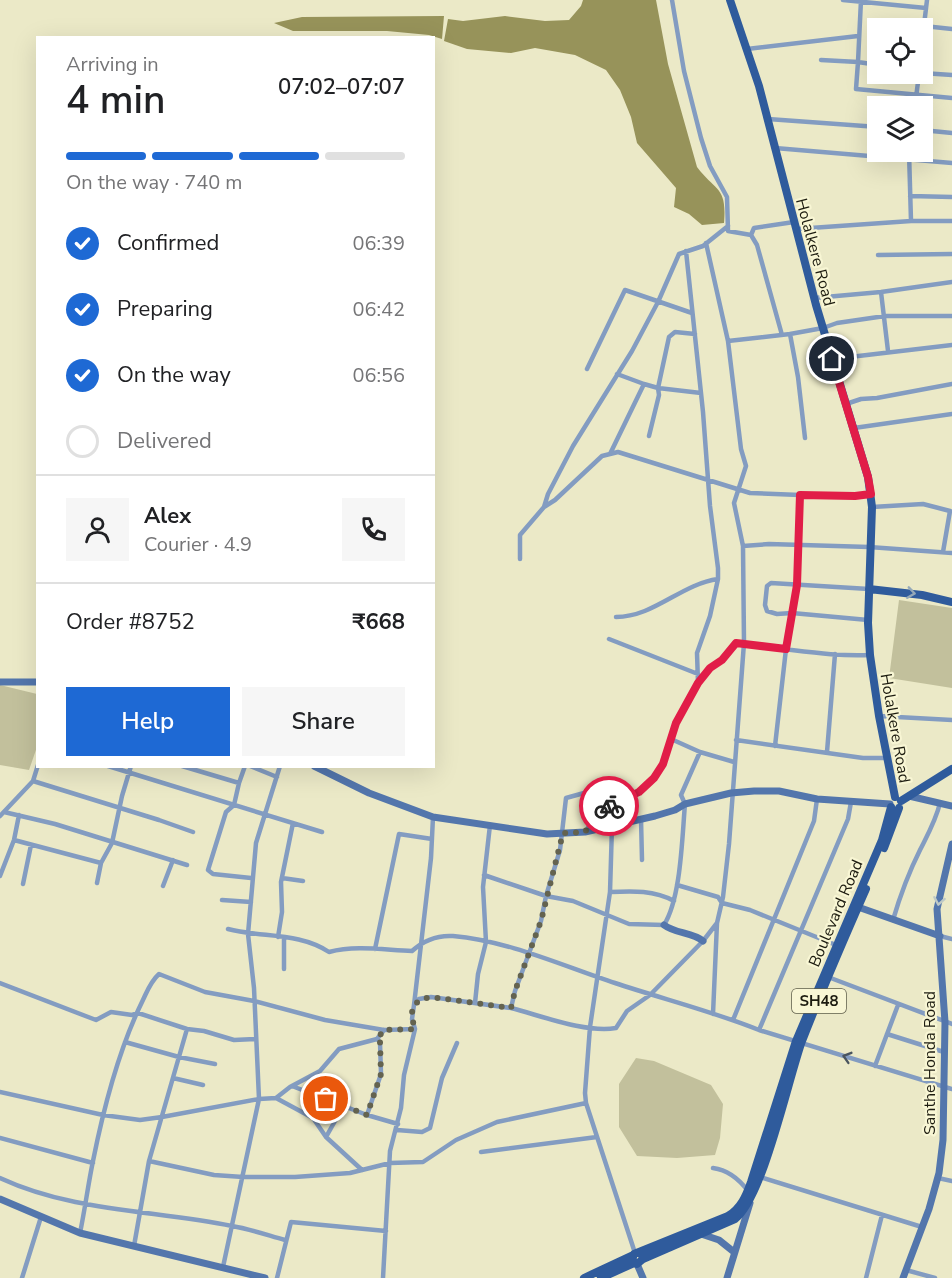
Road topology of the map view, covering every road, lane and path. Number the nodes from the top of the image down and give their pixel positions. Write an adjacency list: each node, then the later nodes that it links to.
1 (672, 0): 33 (street)
2 (730, 0): 11 (main road, Holalkere Road / SH48)
3 (843, 0): 5 (street)
4 (927, 0): 6 (street)
5 (861, 1): 6 (street); 10 (street)
6 (926, 8): 7 (street)
7 (925, 18)
8 (933, 27): 9 (street)
9 (952, 29)
10 (858, 36): 11 (street); 13 (street)
11 (747, 49): 20 (main road, Holalkere Road / SH48)
12 (821, 60): 13 (street)
13 (858, 62): 14 (street); 18 (street)
14 (867, 63)
15 (933, 74): 16 (street)
16 (952, 75)
17 (918, 84): 18 (street)
18 (916, 95): 19 (street)
19 (952, 98)
20 (768, 119): 21 (street); 24 (main road, Holalkere Road / SH48)
21 (867, 126)
22 (933, 131): 23 (street)
23 (952, 133)
24 (775, 148): 25 (street); 34 (main road, Holalkere Road / SH48)
25 (867, 156)
26 (933, 161): 28 (street)
27 (908, 162): 29 (street)
28 (952, 163)
29 (910, 196): 30 (street); 31 (street)
30 (952, 197)
31 (911, 221): 32 (street); 34 (street)
32 (952, 221)
33 (728, 226): 35 (street); 36 (street)
34 (795, 226): 35 (street); 42 (main road, Holalkere Road / SH48)
35 (751, 236): 50 (street)
36 (706, 243): 37 (street); 51 (street)
37 (686, 251): 43 (street); 44 (street)
38 (952, 254): 39 (street)
39 (878, 255)
40 (952, 282): 41 (street)
41 (880, 292): 42 (street); 45 (street)
42 (814, 298): 47 (main road, Holalkere Road / SH48)
43 (658, 302): 44 (street); 55 (street); 56 (street)
44 (692, 313): 48 (street)
45 (885, 316): 46 (street); 47 (street); 53 (street)
46 (952, 316)
47 (823, 328): 49 (street); 54 (main road, Holalkere Road / SH48)
48 (695, 334): 59 (street); 60 (street)
49 (790, 334): 50 (street); 65 (street)
50 (782, 335): 51 (street)
51 (728, 341): 68 (street)
52 (952, 345): 53 (street)
53 (888, 351): 54 (street)
54 (832, 359): 61 (main road, Holalkere Road / SH48)
55 (587, 369)
56 (617, 374): 57 (street); 71 (street)
57 (644, 384): 59 (street); 66 (street)
58 (952, 384): 61 (street)
59 (658, 388): 60 (street); 64 (street)
60 (701, 393): 67 (street)
61 (846, 404): 63 (main road, Holalkere Road / SH48)
62 (952, 414): 63 (street)
63 (854, 428): 69 (main road, Holalkere Road / SH48)
64 (649, 436)
65 (806, 438)
66 (610, 454): 67 (street); 71 (street)
67 (708, 479): 68 (street); 79 (street)
68 (738, 488): 70 (street); 73 (street)
69 (871, 494): 70 (street); 72 (main road, Holalkere Road / SH48)
70 (800, 495): 74 (street)
71 (544, 507): 78 (street)
72 (872, 507): 75 (main road, Holalkere Road / SH48); 76 (street)
73 (743, 546): 74 (street); 87 (street)
74 (797, 546): 75 (street); 80 (street)
75 (869, 547): 76 (street); 81 (main road, Holalkere Road / SH48)
76 (943, 552): 77 (street)
77 (952, 553)
78 (520, 559)
79 (718, 579): 84 (street); 91 (street)
80 (797, 585): 81 (street); 83 (street); 83 (street)
81 (869, 589): 82 (main road, one-way to 82); 85 (main road, Holalkere Road / SH48)
82 (952, 602)
83 (792, 613): 85 (street); 88 (street)
84 (616, 617)
85 (868, 620): 90 (main road, Holalkere Road / SH48)
86 (609, 639): 91 (street)
87 (744, 643): 88 (street); 94 (street); 98 (street)
88 (786, 649): 89 (street); 99 (street)
89 (835, 654): 90 (street); 101 (street)
90 (870, 655): 95 (main road, Holalkere Road / SH48)
91 (698, 674): 94 (street)
92 (0, 682): 93 (street)
93 (36, 682)
94 (698, 683): 97 (street)
95 (879, 716): 96 (street); 102 (main road, Holalkere Road / SH48)
96 (952, 720)
97 (670, 739): 100 (street); 138 (street)
98 (736, 740): 99 (street); 103 (street)
99 (775, 746): 101 (street)
100 (700, 752): 103 (street); 124 (street)
101 (827, 752): 102 (street)
102 (888, 758): 122 (main road, Holalkere Road / SH48)
103 (734, 762): 118 (street)
104 (37, 768): 115 (street)
105 (114, 768): 113 (street)
106 (130, 768): 113 (street)
107 (189, 768): 116 (street)
108 (244, 768): 116 (street)
109 (255, 768): 114 (street)
110 (279, 768): 114 (street)
111 (318, 768): 131 (street)
112 (952, 769): 119 (main road)
113 (129, 773): 125 (street); 127 (street)
114 (277, 777): 130 (street)
115 (33, 781): 127 (street); 128 (street)
116 (239, 783): 125 (street)
117 (584, 793): 139 (street)
118 (731, 793): 120 (street); 124 (street); 163 (street)
119 (909, 796): 122 (main road); 123 (street)
120 (817, 799): 121 (street); 166 (street)
121 (851, 802): 122 (street); 171 (street)
122 (895, 803): 164 (main road, Boulevard Road / SH48); 179 (main road, Boulevard Road / SH48)
123 (940, 803): 126 (street); 167 (street)
124 (685, 804): 132 (street); 156 (street)
125 (234, 805): 130 (street); 151 (street)
126 (952, 806)
127 (120, 807): 136 (street); 142 (street)
128 (2, 814): 129 (street)
129 (19, 815): 141 (street); 142 (street)
130 (266, 815): 133 (street); 151 (street)
131 (433, 817): 134 (street); 140 (street)
132 (641, 819): 135 (street); 146 (street)
133 (292, 823): 137 (street); 152 (street)
134 (490, 825): 139 (street); 149 (street)
135 (612, 826): 138 (street); 158 (street)
136 (193, 832)
137 (322, 832)
138 (585, 832): 139 (street)
139 (563, 833): 159 (street)
140 (432, 838): 177 (street); 180 (street)
141 (14, 840): 144 (street); 150 (street)
142 (112, 843): 145 (street); 147 (street)
143 (952, 844): 173 (street, Santhe Honda Road, one-way to 173)
144 (31, 845): 147 (street); 155 (street)
145 (173, 860): 148 (street); 157 (street)
146 (642, 860)
147 (102, 863): 154 (street)
148 (188, 865)
149 (484, 875): 159 (street); 178 (street)
150 (0, 876)
151 (251, 878): 162 (street)
152 (282, 878): 153 (street); 174 (street)
153 (303, 881)
154 (97, 883)
155 (23, 884)
156 (677, 885): 161 (street); 163 (street)
157 (163, 886)
158 (610, 892): 161 (street); 165 (street)
159 (546, 896): 165 (street); 181 (street)
160 (222, 900): 162 (street)
161 (674, 901): 169 (street)
162 (251, 902): 172 (street)
163 (722, 903): 166 (street); 168 (street)
164 (858, 907): 167 (street); 184 (main road, Boulevard Road / SH48)
165 (606, 914): 169 (street); 183 (street)
166 (773, 919): 171 (street); 194 (street)
167 (893, 920): 173 (street)
168 (717, 923): 176 (street); 193 (street)
169 (664, 925): 176 (street)
170 (228, 929): 172 (street)
171 (802, 931): 179 (street); 200 (street)
172 (248, 934): 174 (street); 187 (street)
173 (940, 936): 175 (street); 195 (street, Santhe Honda Road)
174 (281, 937): 180 (street); 182 (street)
175 (952, 939)
176 (703, 941): 186 (street)
177 (422, 942): 178 (street); 180 (street); 189 (street)
178 (486, 942): 181 (street); 188 (street)
179 (836, 945): 205 (main road, Boulevard Road / SH48)
180 (375, 949)
181 (529, 954): 183 (street); 191 (street)
182 (284, 969)
183 (597, 977): 186 (street); 196 (street)
184 (828, 977): 190 (street); 205 (main road, Boulevard Road / SH48)
185 (0, 983): 192 (street)
186 (650, 995): 193 (street); 196 (street)
187 (255, 1001): 192 (street); 199 (street); 202 (street)
188 (475, 1004): 189 (street); 191 (street)
189 (414, 1005): 198 (street)
190 (898, 1005): 195 (street); 201 (street)
191 (511, 1008): 196 (street)
192 (135, 1014): 197 (street); 204 (street)
193 (712, 1014): 194 (street)
194 (733, 1020): 200 (street)
195 (948, 1023): 207 (street, Santhe Honda Road)
196 (590, 1027): 219 (street)
197 (187, 1029): 202 (street); 208 (street)
198 (415, 1029): 199 (street); 224 (street)
199 (384, 1030): 203 (street)
200 (759, 1030): 205 (street)
201 (887, 1034): 207 (street); 210 (street)
202 (255, 1039): 218 (street)
203 (377, 1039): 213 (street); 222 (street)
204 (125, 1042): 208 (street); 221 (street)
205 (799, 1042): 210 (street, one-way to 205); 236 (main road, Boulevard Road / SH48); 240 (main road, Boulevard Road / SH48)
206 (457, 1043): 225 (street)
207 (944, 1052): 214 (street, Santhe Honda Road)
208 (179, 1057): 209 (street); 211 (street)
209 (215, 1064)
210 (875, 1066): 214 (street)
211 (173, 1078): 212 (street); 223 (street)
212 (203, 1085)
213 (292, 1086): 217 (street); 220 (street)
214 (943, 1087): 215 (street); 238 (street, Santhe Honda Road)
215 (952, 1089)
216 (0, 1092): 221 (street)
217 (276, 1098): 218 (street); 226 (street)
218 (259, 1100): 223 (street); 235 (street)
219 (586, 1103): 227 (street); 231 (street)
220 (344, 1105): 222 (street); 226 (street)
221 (103, 1115): 223 (street); 232 (street)
222 (367, 1115): 224 (street)
223 (162, 1117): 230 (street)
224 (398, 1124): 225 (street)
225 (397, 1130): 231 (street)
226 (326, 1137): 234 (street)
227 (597, 1137): 229 (street); 254 (street)
228 (0, 1138): 232 (street)
229 (481, 1152)
230 (150, 1161): 235 (street); 243 (street)
231 (390, 1162): 234 (street); 248 (street)
232 (93, 1163): 242 (street)
233 (713, 1168): 240 (street)
234 (362, 1170): 235 (street)
235 (243, 1177): 246 (street)
236 (759, 1177): 240 (main road, Boulevard Road / SH48); 244 (street)
237 (0, 1178): 242 (street)
238 (938, 1178): 239 (street); 247 (street, Santhe Honda Road)
239 (952, 1181)
240 (749, 1196): 250 (main road, SH48); 253 (street); 254 (main road, SH48)
241 (0, 1200): 245 (street)
242 (87, 1204): 243 (street); 249 (street)
243 (140, 1214): 246 (street); 252 (street)
244 (882, 1215): 247 (street); 265 (street)
245 (41, 1217): 249 (street); 257 (street)
246 (232, 1226): 251 (street); 255 (street)
247 (922, 1227): 256 (street, Santhe Honda Road)
248 (386, 1231): 251 (street); 260 (street)
249 (80, 1233): 252 (street)
250 (701, 1234): 253 (street); 254 (main road, SH48)
251 (285, 1240): 259 (street)
252 (134, 1246): 255 (street)
253 (734, 1252): 264 (street)
254 (637, 1258): 261 (main road, SH48); 262 (main road, SH48); 263 (street)
255 (223, 1267): 258 (street)
256 (906, 1270): 266 (street, Santhe Honda Road); 267 (street)
257 (22, 1278)
258 (265, 1278)
259 (277, 1278)
260 (383, 1278)
261 (584, 1278)
262 (601, 1278)
263 (643, 1278)
264 (727, 1278)
265 (866, 1278)
266 (903, 1278)
267 (935, 1278)

